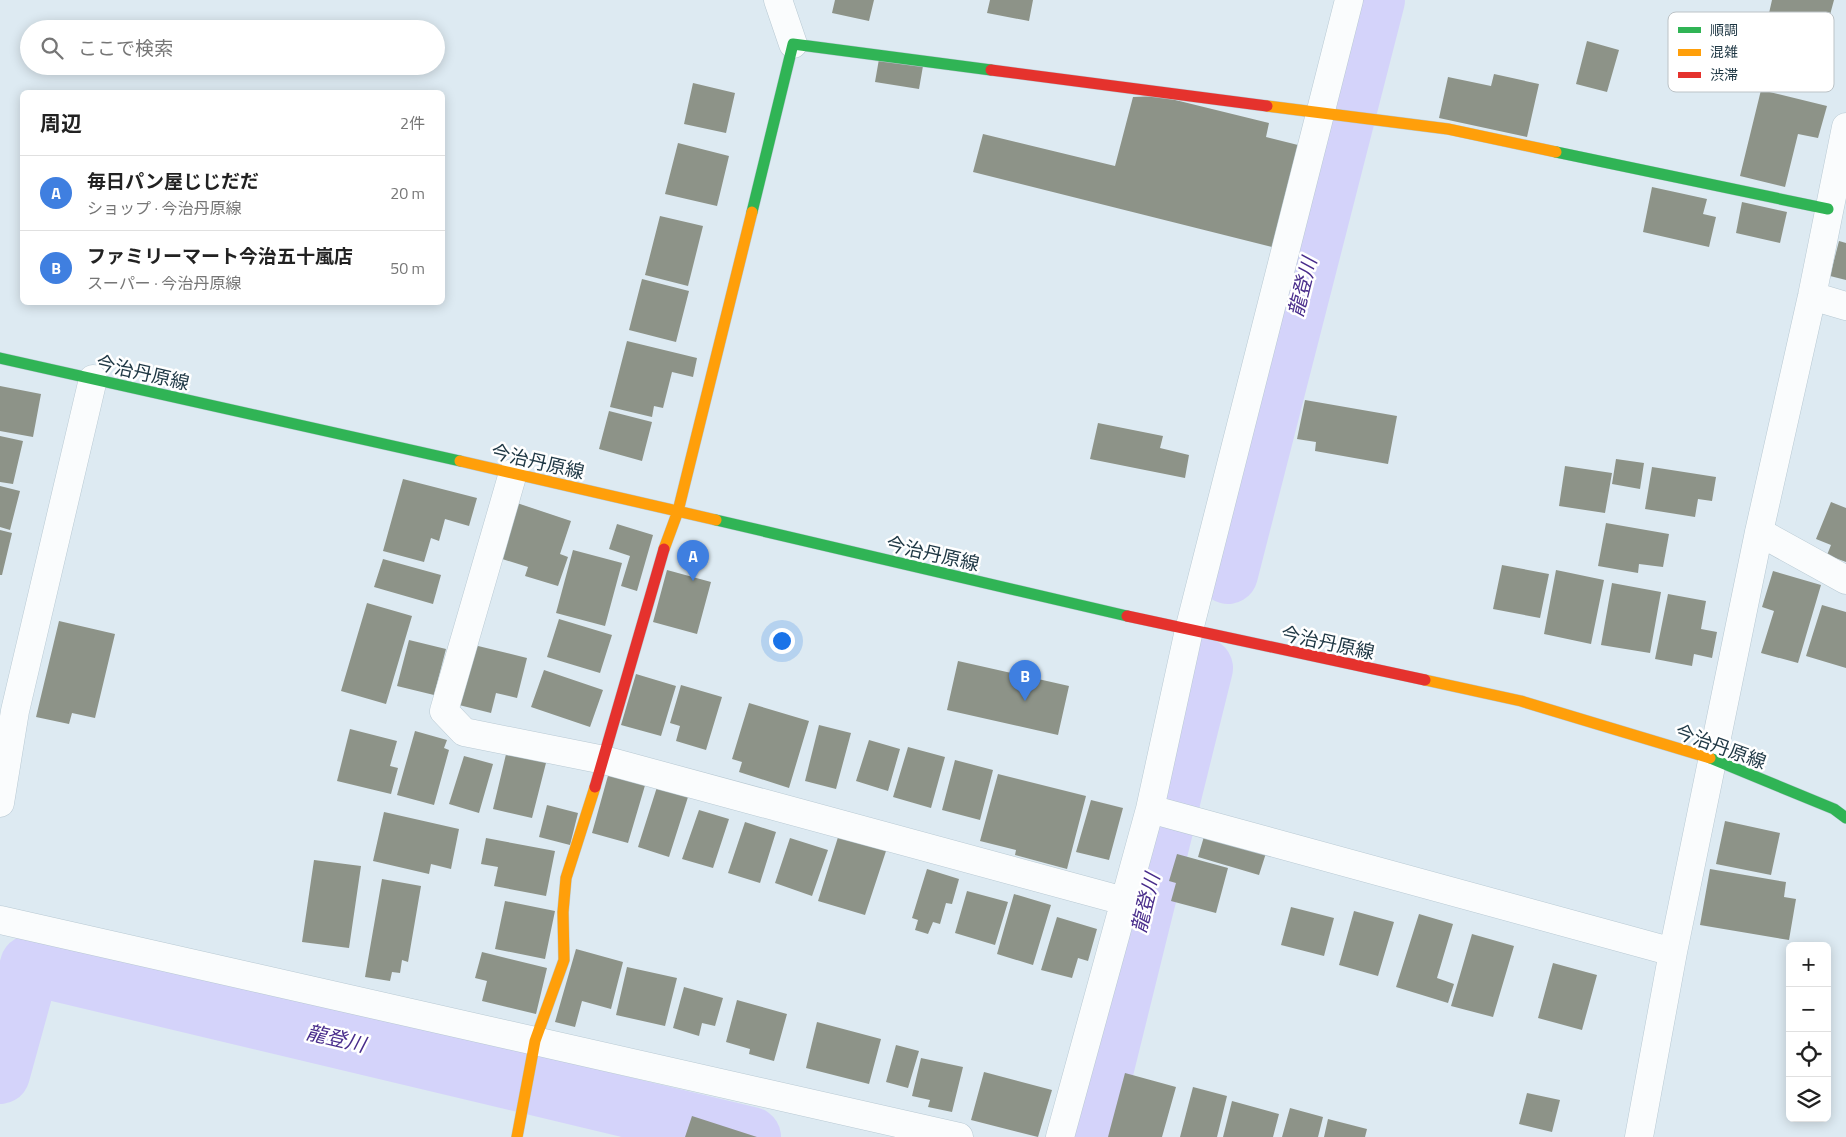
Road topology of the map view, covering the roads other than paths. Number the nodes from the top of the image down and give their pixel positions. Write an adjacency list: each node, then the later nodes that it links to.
1 (778, 0): 3 (street)
2 (1349, 0): 4 (street)
3 (793, 44): 4 (street); 12 (street)
4 (1320, 113): 6 (street); 15 (street)
5 (1846, 127): 6 (street)
6 (1828, 209): 7 (street)
7 (1812, 296): 8 (street); 13 (street)
8 (1846, 306)
9 (0, 358): 10 (street, 今治丹原線)
10 (93, 379): 11 (street, 今治丹原線); 18 (street)
11 (513, 473): 12 (street, 今治丹原線); 17 (street)
12 (678, 511): 15 (street, 今治丹原線); 17 (street)
13 (1759, 532): 14 (street); 16 (street)
14 (1846, 580)
15 (1189, 630): 16 (street, 今治丹原線); 19 (street)
16 (1712, 759): 20 (street, 今治丹原線); 23 (street)
17 (604, 760): 21 (street); 24 (street)
18 (0, 803)
19 (1150, 808): 21 (street); 23 (street)
20 (1846, 818)
21 (1124, 901): 27 (street)
22 (0, 920): 24 (street)
23 (1673, 952): 28 (street)
24 (535, 1043): 25 (street); 26 (street)
25 (517, 1137)
26 (959, 1137)
27 (1060, 1137)
28 (1638, 1137)

